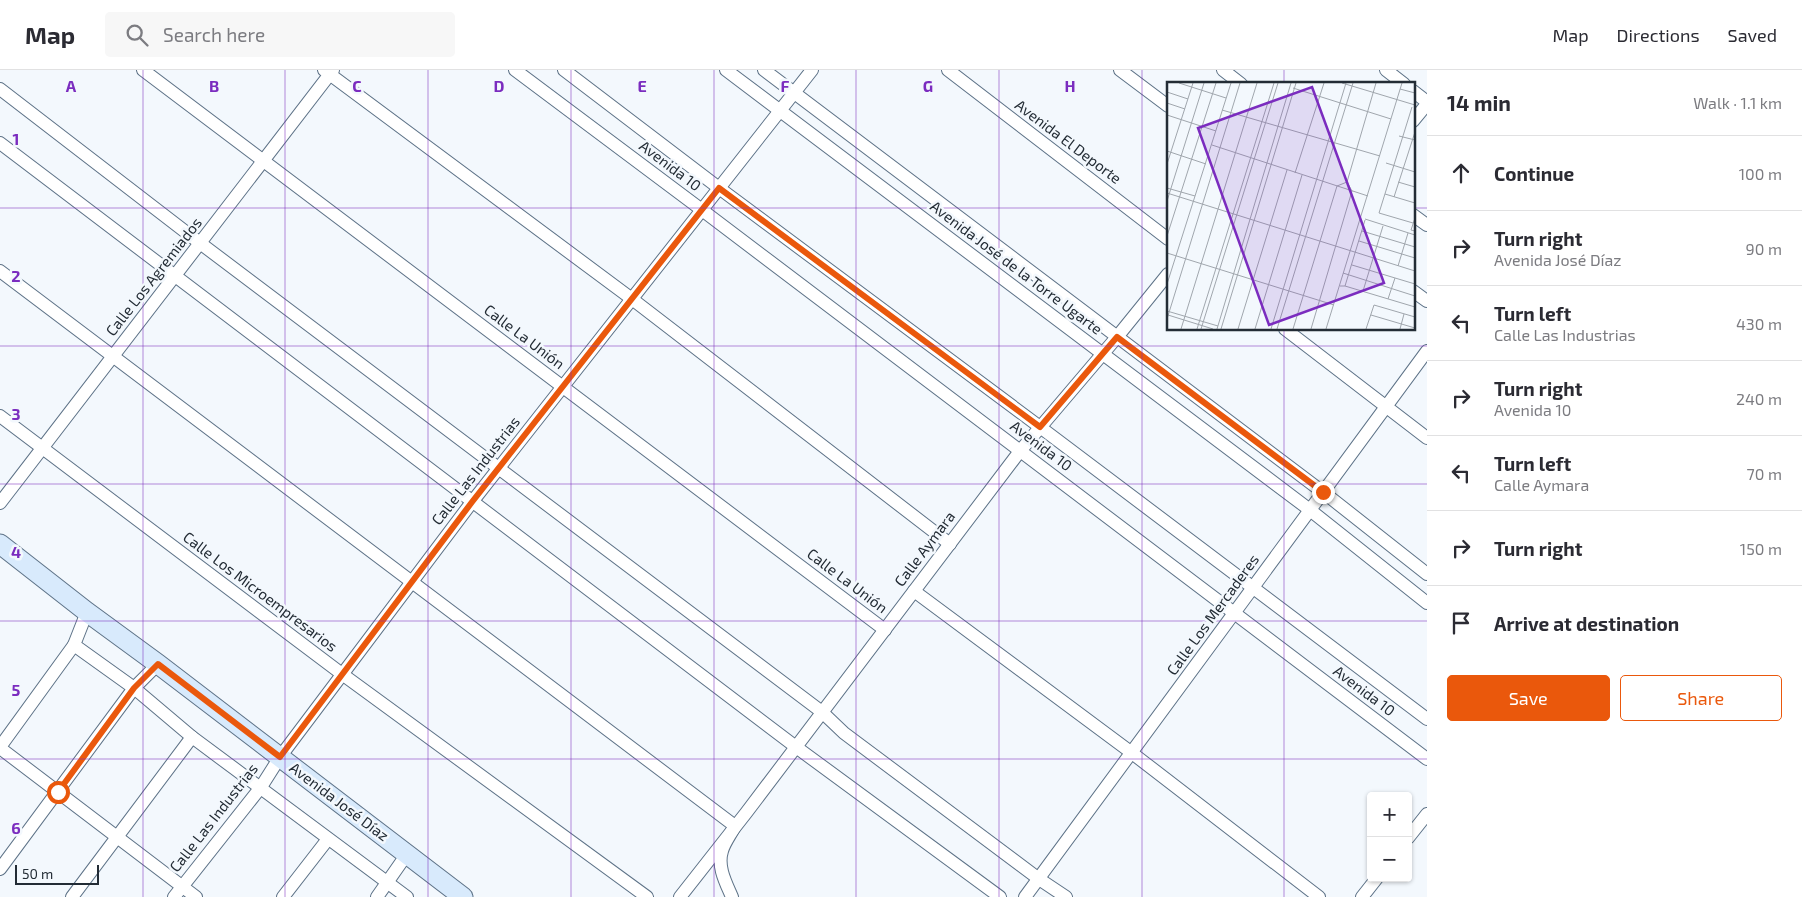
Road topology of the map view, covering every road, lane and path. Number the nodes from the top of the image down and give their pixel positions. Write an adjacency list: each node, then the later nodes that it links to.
1 (143, 70): 22 (street, Calle La Unión)
2 (515, 70): 24 (street, Avenida 10)
3 (564, 70): 23 (street, Avenida 10)
4 (726, 70): 19 (street, Avenida José de la Torre Ugarte)
5 (764, 70): 16 (street, Avenida José de la Torre Ugarte)
6 (812, 70): 16 (street, Calle Las Industrias)
7 (948, 70): 27 (street, Avenida El Deporte)
8 (1120, 70): 18 (street)
9 (1223, 70): 12 (street)
10 (1386, 70): 13 (street)
11 (329, 72): 22 (street, Calle Los Agremiados); 33 (street)
12 (1238, 82)
13 (1401, 82)
14 (0, 88): 28 (street)
15 (1414, 92): 17 (street)
16 (794, 93): 19 (street, Calle Las Industrias); 36 (street, Avenida José de la Torre Ugarte)
17 (1427, 103): 20 (street)
18 (1167, 105)
19 (780, 110): 23 (street, Calle Las Industrias); 38 (street, Avenida José de la Torre Ugarte)
20 (1414, 120)
21 (0, 143): 31 (street)
22 (264, 161): 28 (street, Calle Los Agremiados); 40 (street, Calle La Unión)
23 (719, 188): 24 (street, Calle Las Industrias); 43 (street, Avenida 10)
24 (702, 210): 33 (street, Calle Las Industrias); 46 (street, Avenida 10)
25 (1414, 216): 26 (street)
26 (1427, 226)
27 (1167, 238)
28 (200, 243): 31 (street, Calle Los Agremiados); 47 (street)
29 (0, 271): 39 (street)
30 (1167, 275): 36 (street, Calle Aymara)
31 (175, 276): 39 (street, Calle Los Agremiados); 49 (street)
32 (1414, 292): 34 (street)
33 (632, 299): 40 (street, Calle Las Industrias); 53 (street)
34 (1427, 302)
35 (1286, 330): 41 (street)
36 (1117, 337): 38 (street, Calle Aymara); 48 (street, Avenida José de la Torre Ugarte)
37 (1427, 352): 41 (street, Calle Los Mercaderes)
38 (1103, 354): 43 (street, Calle Aymara); 51 (street, Avenida José de la Torre Ugarte)
39 (113, 357): 45 (street, Calle Los Agremiados); 55 (street)
40 (563, 386): 47 (street, Calle Las Industrias); 61 (street, Calle La Unión)
41 (1386, 407): 44 (street); 48 (street, Calle Los Mercaderes)
42 (0, 416): 45 (street, Calle Los Microempresarios)
43 (1040, 427): 46 (street, Calle Aymara); 56 (street, Avenida 10)
44 (1427, 438)
45 (42, 448): 50 (street, Calle Los Agremiados); 64 (street, Calle Los Microempresarios)
46 (1020, 451): 53 (street, Calle Aymara); 60 (street, Avenida 10)
47 (498, 468): 49 (street, Calle Las Industrias); 66 (street)
48 (1323, 492): 51 (street, Calle Los Mercaderes); 54 (street, Avenida José de la Torre Ugarte)
49 (472, 502): 55 (street, Calle Las Industrias); 69 (street)
50 (0, 503)
51 (1310, 510): 56 (street, Calle Los Mercaderes); 58 (street, Avenida José de la Torre Ugarte)
52 (0, 544): 59 (street, Avenida José Díaz)
53 (950, 544): 57 (street, Calle Aymara)
54 (1427, 574)
55 (410, 582): 64 (street, Calle Las Industrias); 77 (street)
56 (1253, 588): 60 (street, Calle Los Mercaderes); 67 (street, Avenida 10)
57 (914, 591): 61 (street, Calle Aymara); 71 (street)
58 (1427, 603)
59 (86, 612): 62 (street); 63 (street, Avenida José Díaz)
60 (1234, 614): 71 (street, Calle Los Mercaderes); 73 (street, Avenida 10)
61 (884, 630): 66 (street, Calle Aymara)
62 (74, 645): 65 (street); 70 (street)
63 (158, 664): 65 (street); 72 (street, Avenida José Díaz)
64 (342, 674): 72 (street, Calle Las Industrias); 94 (street, Calle Los Microempresarios)
65 (134, 688): 68 (street); 75 (street)
66 (822, 712): 69 (street, Calle Aymara); 83 (street)
67 (1427, 719)
68 (192, 737): 74 (street); 78 (street)
69 (796, 747): 77 (street, Calle Aymara); 97 (street)
70 (0, 748): 75 (street)
71 (1132, 753): 83 (street, Calle Los Mercaderes); 100 (street)
72 (280, 757): 74 (street, Calle Las Industrias); 81 (street, Avenida José Díaz)
73 (1427, 759)
74 (261, 787): 80 (street); 86 (street, Calle Las Industrias)
75 (58, 792): 78 (street); 82 (street)
76 (1427, 814): 79 (street)
77 (734, 826): 95 (street, Calle Aymara); 96 (street)
78 (116, 837): 86 (street); 87 (street)
79 (1409, 837)
80 (328, 839): 84 (street); 90 (street)
81 (407, 854): 84 (street); 93 (street, Avenida José Díaz)
82 (0, 869)
83 (1039, 879): 98 (street, Calle Los Mercaderes); 99 (street)
84 (388, 882): 91 (street); 92 (street)
85 (1373, 882): 101 (street)
86 (182, 886): 88 (street, Calle Las Industrias); 89 (street)
87 (72, 897)
88 (174, 897)
89 (196, 897)
90 (283, 897)
91 (377, 897)
92 (407, 897)
93 (463, 897)
94 (647, 897)
95 (680, 897)
96 (732, 897)
97 (1000, 897)
98 (1026, 897)
99 (1066, 897)
100 (1319, 897)
101 (1362, 897)

